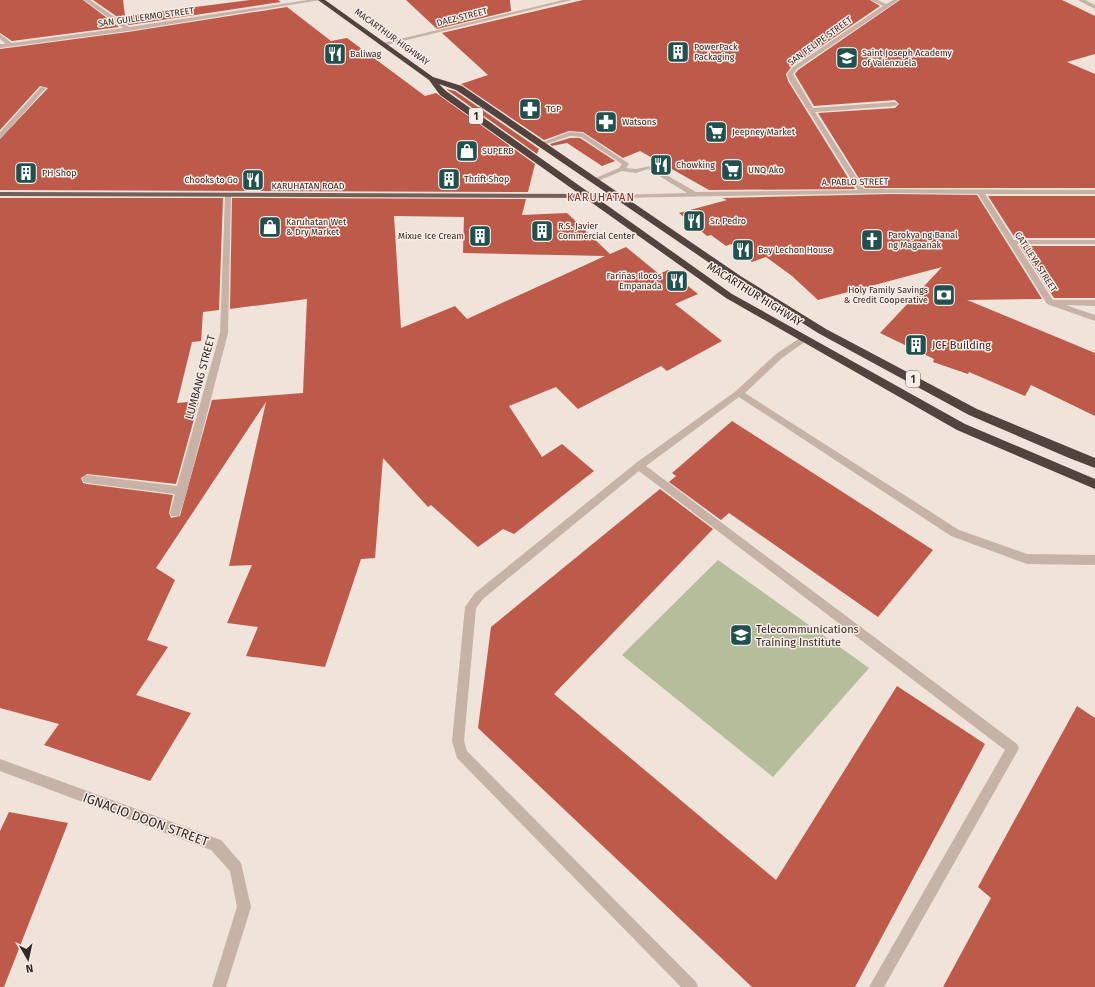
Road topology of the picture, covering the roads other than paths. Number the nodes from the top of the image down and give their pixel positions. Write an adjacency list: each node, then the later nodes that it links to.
1 (87, 0): 10 (street)
2 (318, 0): 10 (street, SAN GUILLERMO STREET)
3 (321, 0): 13 (highway, MACARTHUR HIGHWAY / 1)
4 (569, 0): 13 (street, DAEZ STREET)
5 (874, 0): 8 (street)
6 (896, 0): 8 (street, SAN FELIPE STREET)
7 (1081, 0): 9 (street)
8 (886, 6): 18 (street, SAN FELIPE STREET)
9 (1095, 7)
10 (128, 29): 12 (street, SAN GUILLERMO STREET)
11 (0, 36): 12 (street)
12 (10, 44): 14 (street, SAN GUILLERMO STREET)
13 (382, 44): 15 (highway, MACARTHUR HIGHWAY / 1)
14 (0, 46)
15 (430, 79): 20 (highway, MACARTHUR HIGHWAY / 1); 29 (highway, MACARTHUR HIGHWAY / 1)
16 (43, 88): 19 (street)
17 (894, 104): 18 (street)
18 (811, 110): 23 (street, SAN FELIPE STREET)
19 (0, 136)
20 (540, 144): 21 (street); 22 (highway, MACARTHUR HIGHWAY / 1)
21 (621, 169): 22 (street); 27 (street)
22 (593, 181): 30 (highway, MACARTHUR HIGHWAY / 1)
23 (862, 191): 24 (street, A. PABLO STREET); 27 (street, A. PABLO STREET)
24 (980, 191): 25 (street, A. PABLO STREET); 31 (street, CATLLEYA STREET)
25 (1095, 192)
26 (0, 194): 28 (main road, KARUHATAN ROAD)
27 (694, 194): 30 (street, A. PABLO STREET)
28 (228, 195): 29 (main road, KARUHATAN ROAD); 42 (street, LUMBANG STREET)
29 (586, 196): 30 (main road, KARUHATAN ROAD); 36 (highway, MACARTHUR HIGHWAY / 1)
30 (616, 196): 38 (highway, MACARTHUR HIGHWAY / 1)
31 (1011, 242): 32 (street); 33 (street, CATLLEYA STREET)
32 (1095, 242)
33 (1050, 302): 34 (street); 35 (street, CATLLEYA STREET)
34 (1095, 303)
35 (1095, 318)
36 (803, 339): 37 (street); 41 (highway, MACARTHUR HIGHWAY / 1)
37 (739, 393): 39 (street); 44 (street)
38 (1095, 463)
39 (639, 466): 47 (street); 48 (street)
40 (87, 479): 42 (street)
41 (1095, 484)
42 (182, 491): 43 (street, LUMBANG STREET)
43 (175, 513)
44 (1095, 560)
45 (0, 765): 46 (street, IGNACIO DOON STREET)
46 (219, 987)
47 (691, 987)
48 (876, 987)

